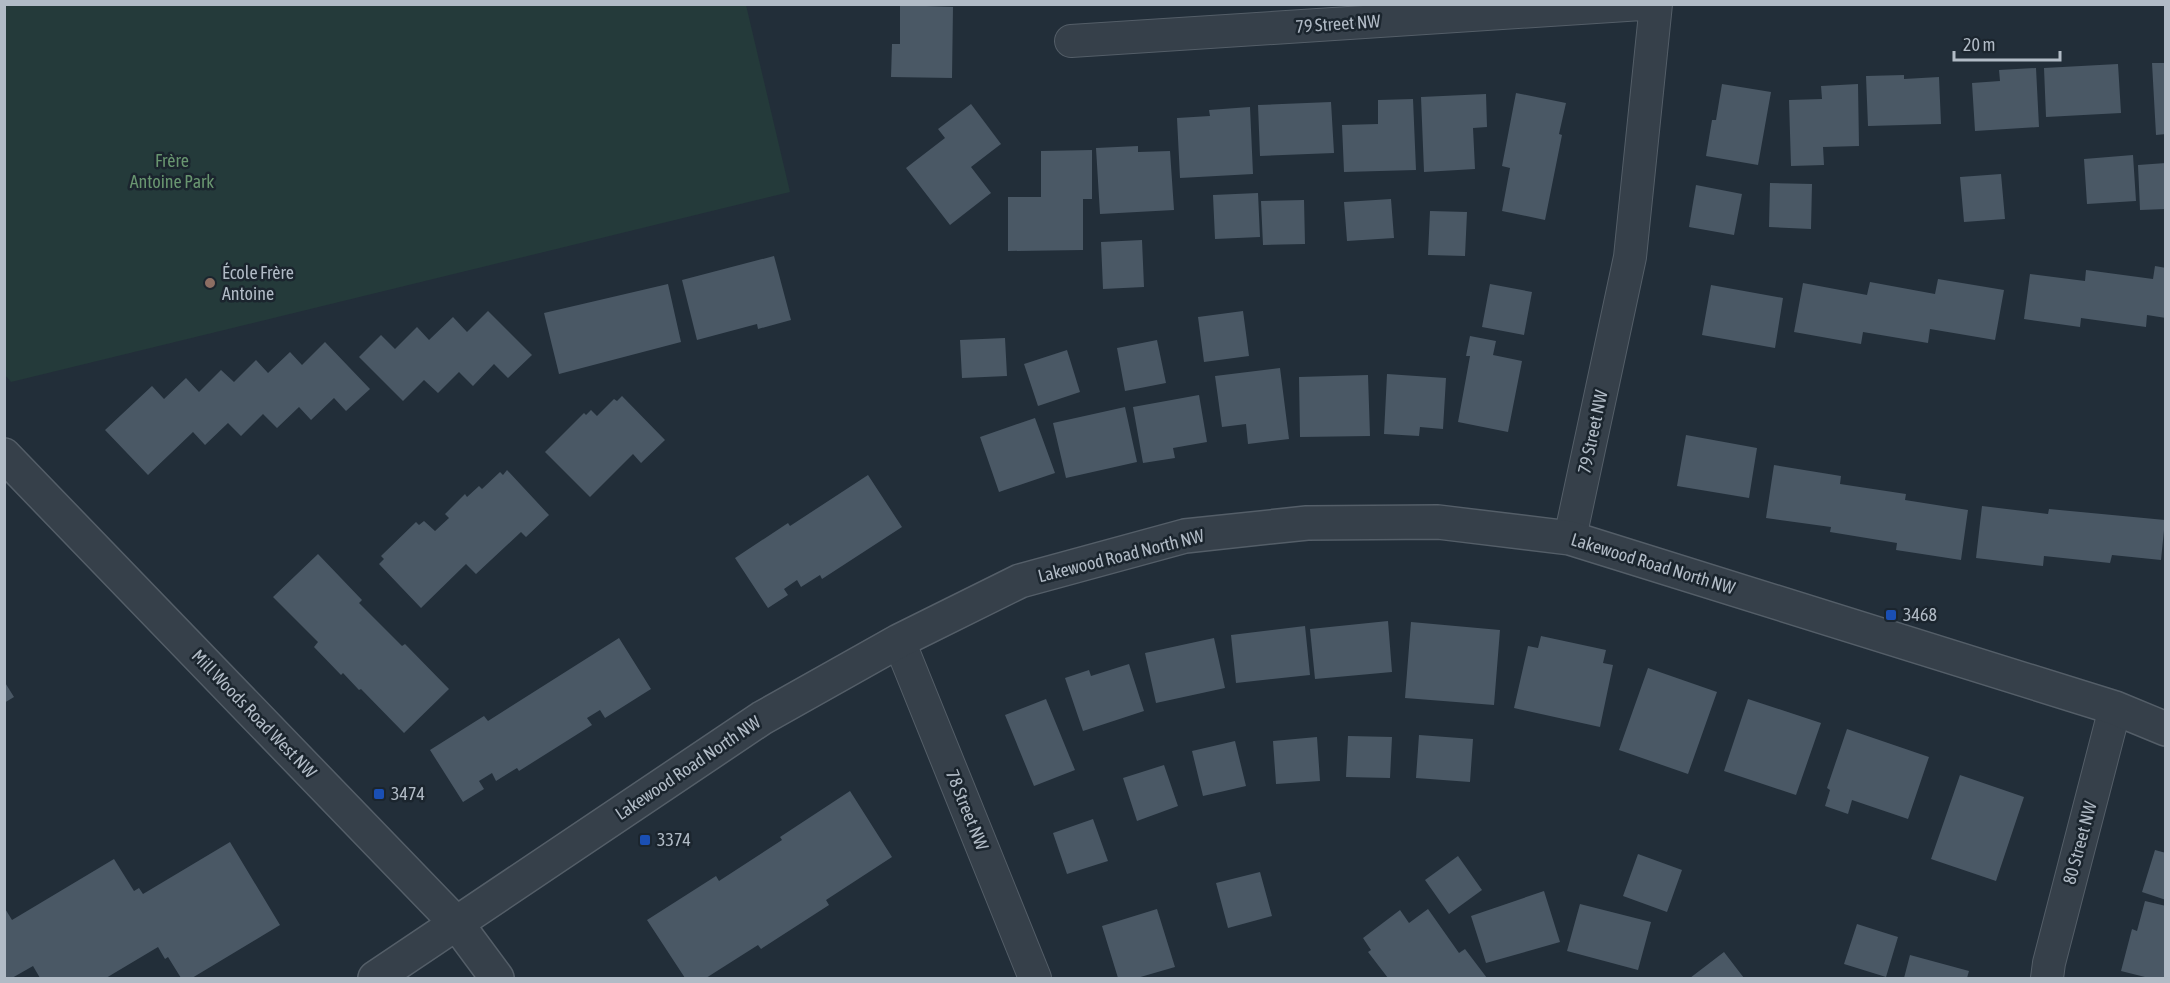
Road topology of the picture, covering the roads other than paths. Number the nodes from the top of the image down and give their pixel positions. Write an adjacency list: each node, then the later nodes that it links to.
1 (1642, 4): 3 (street, 79 Street NW)
2 (1656, 4): 5 (street, 79 Street NW)
3 (1071, 41)
4 (4, 455): 9 (street, Mill Woods Road West NW)
5 (1570, 537): 6 (street, Lakewood Road North NW); 7 (street, Lakewood Road North NW)
6 (899, 641): 9 (street, Lakewood Road North NW); 12 (street, 78 Street NW)
7 (2115, 708): 8 (street, Lakewood Road North NW); 13 (street, 80 Street NW)
8 (2166, 729)
9 (457, 924): 10 (street, Lakewood Road North NW); 11 (street, Mill Woods Road West NW)
10 (375, 978)
11 (498, 978)
12 (1035, 978)
13 (2047, 978)

